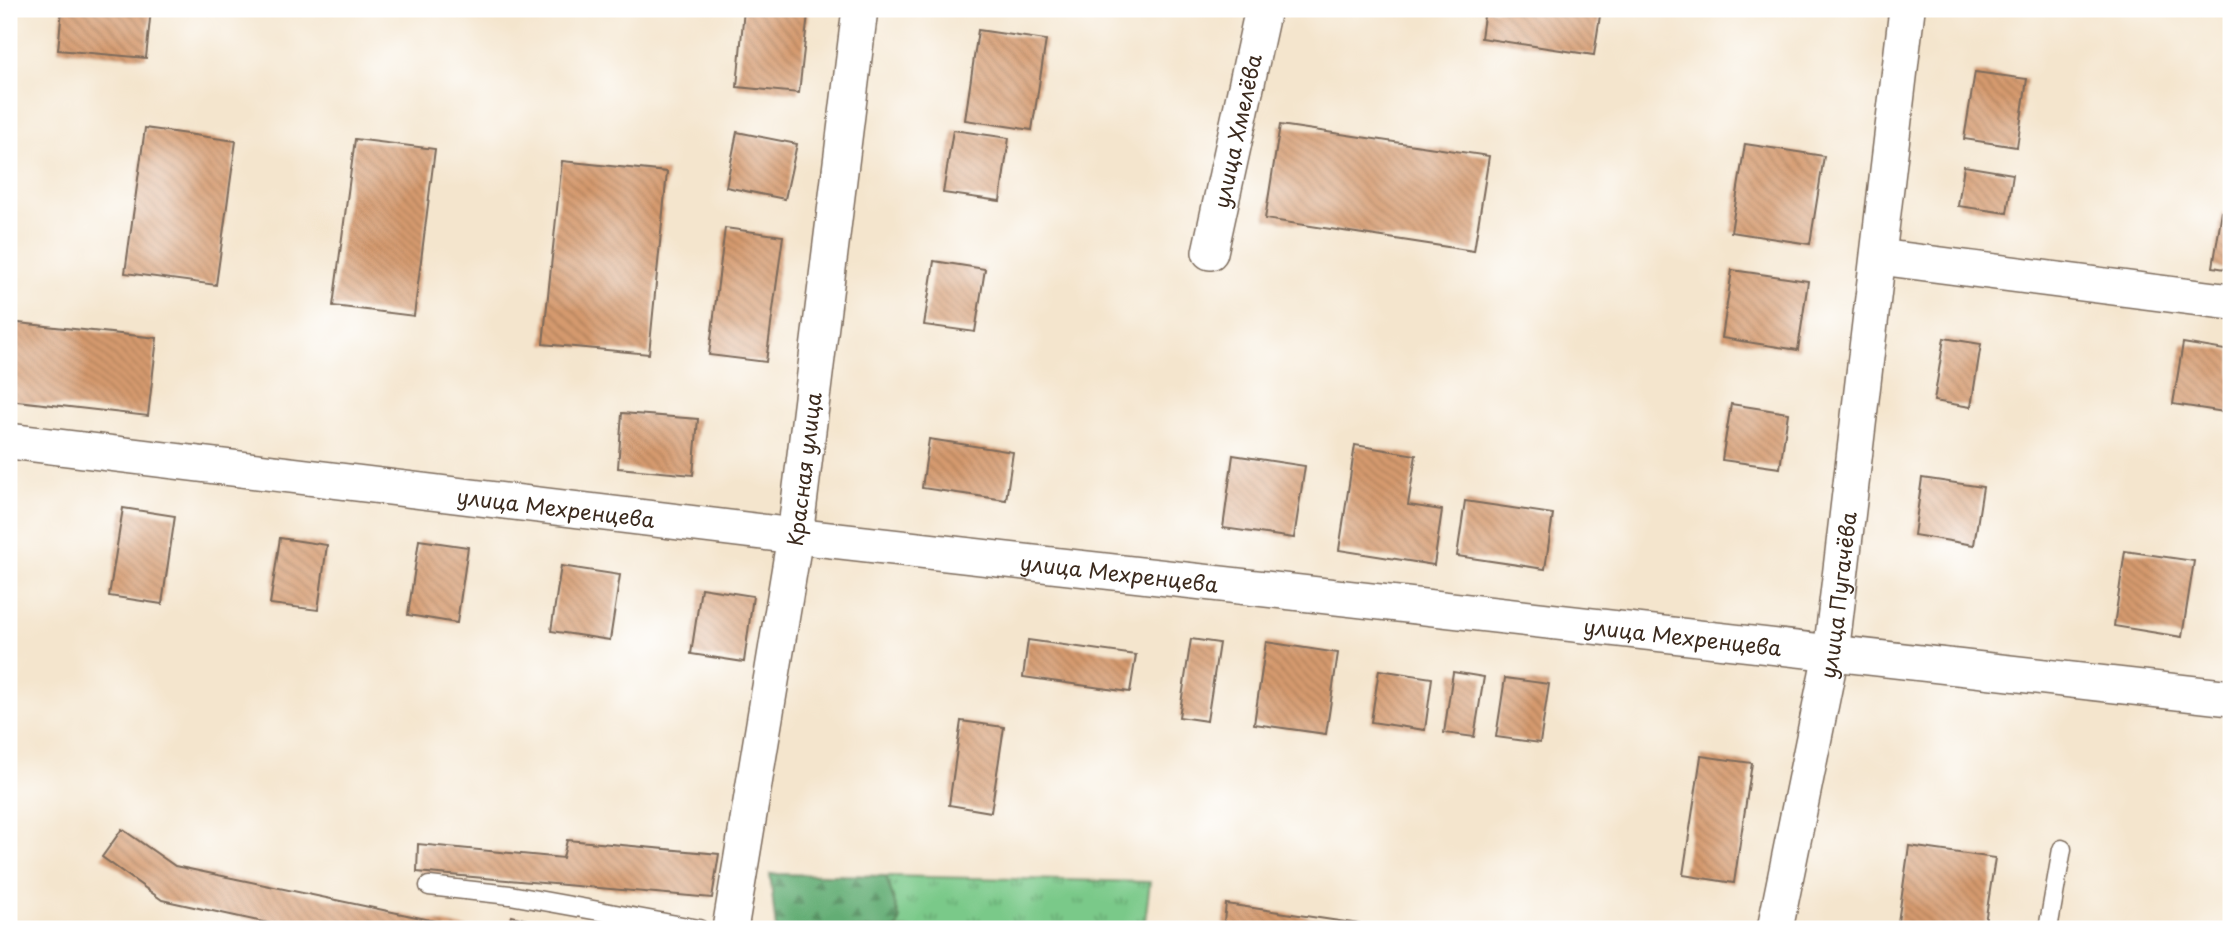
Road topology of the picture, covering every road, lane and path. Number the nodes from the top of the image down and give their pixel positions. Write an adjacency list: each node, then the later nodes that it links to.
1 (860, 9): 8 (street, Красная улица)
2 (1263, 9): 4 (street, улица Хмелёва)
3 (1907, 9): 5 (street, улица Пугачёва)
4 (1210, 252)
5 (1880, 257): 6 (street); 9 (street, улица Пугачёва)
6 (2231, 302)
7 (9, 441): 8 (street, улица Мехренцева)
8 (795, 536): 9 (street, улица Мехренцева); 14 (street, Красная улица)
9 (1831, 654): 10 (street, улица Мехренцева); 15 (street, улица Пугачёва)
10 (2231, 698)
11 (2062, 849): 16 (lane)
12 (429, 886): 13 (lane)
13 (699, 929)
14 (730, 929)
15 (1775, 929)
16 (2048, 929)

